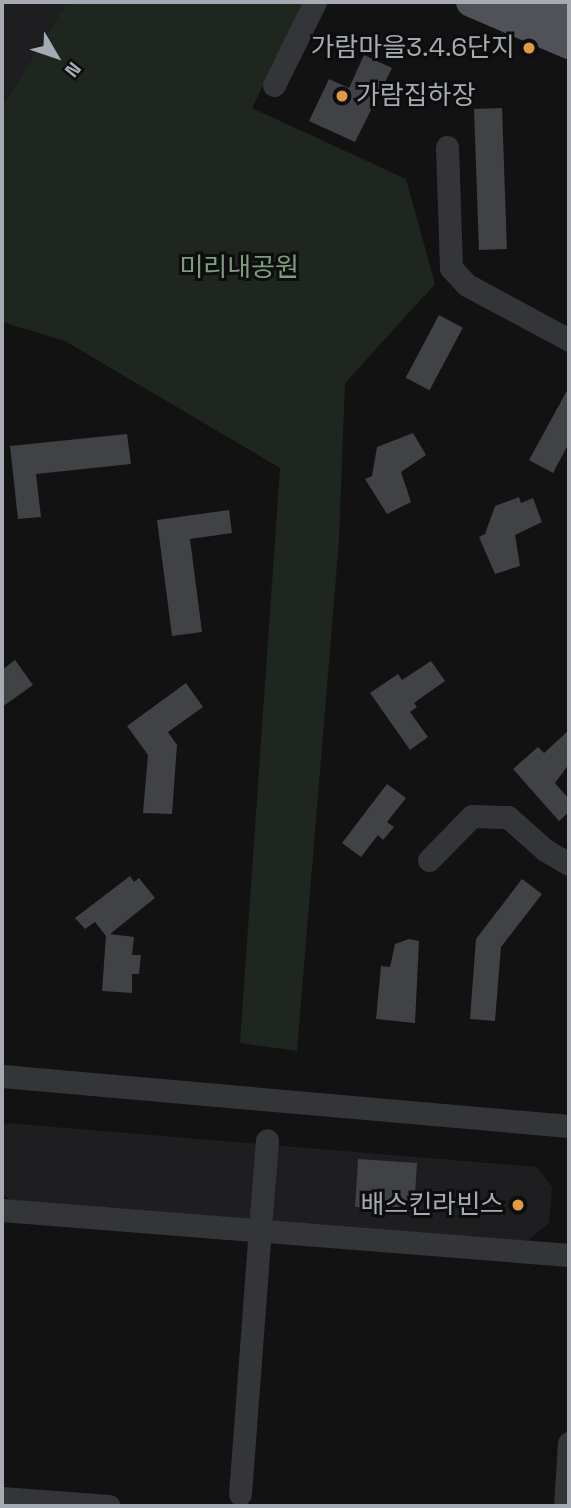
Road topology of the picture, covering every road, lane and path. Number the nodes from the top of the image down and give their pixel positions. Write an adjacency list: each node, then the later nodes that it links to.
1 (315, 2): 6 (street)
2 (471, 2): 5 (main road)
3 (524, 2): 4 (main road)
4 (569, 22)
5 (569, 44)
6 (274, 85)
7 (447, 147): 8 (street)
8 (569, 340)
9 (429, 860): 10 (street)
10 (569, 864)
11 (2, 1076): 12 (street)
12 (569, 1126)
13 (267, 1140): 15 (street)
14 (2, 1210): 17 (street)
15 (261, 1215)
16 (259, 1241): 19 (street)
17 (569, 1255)
18 (569, 1443): 22 (street)
19 (240, 1494)
20 (2, 1498): 21 (street)
21 (108, 1506)
22 (565, 1506)

